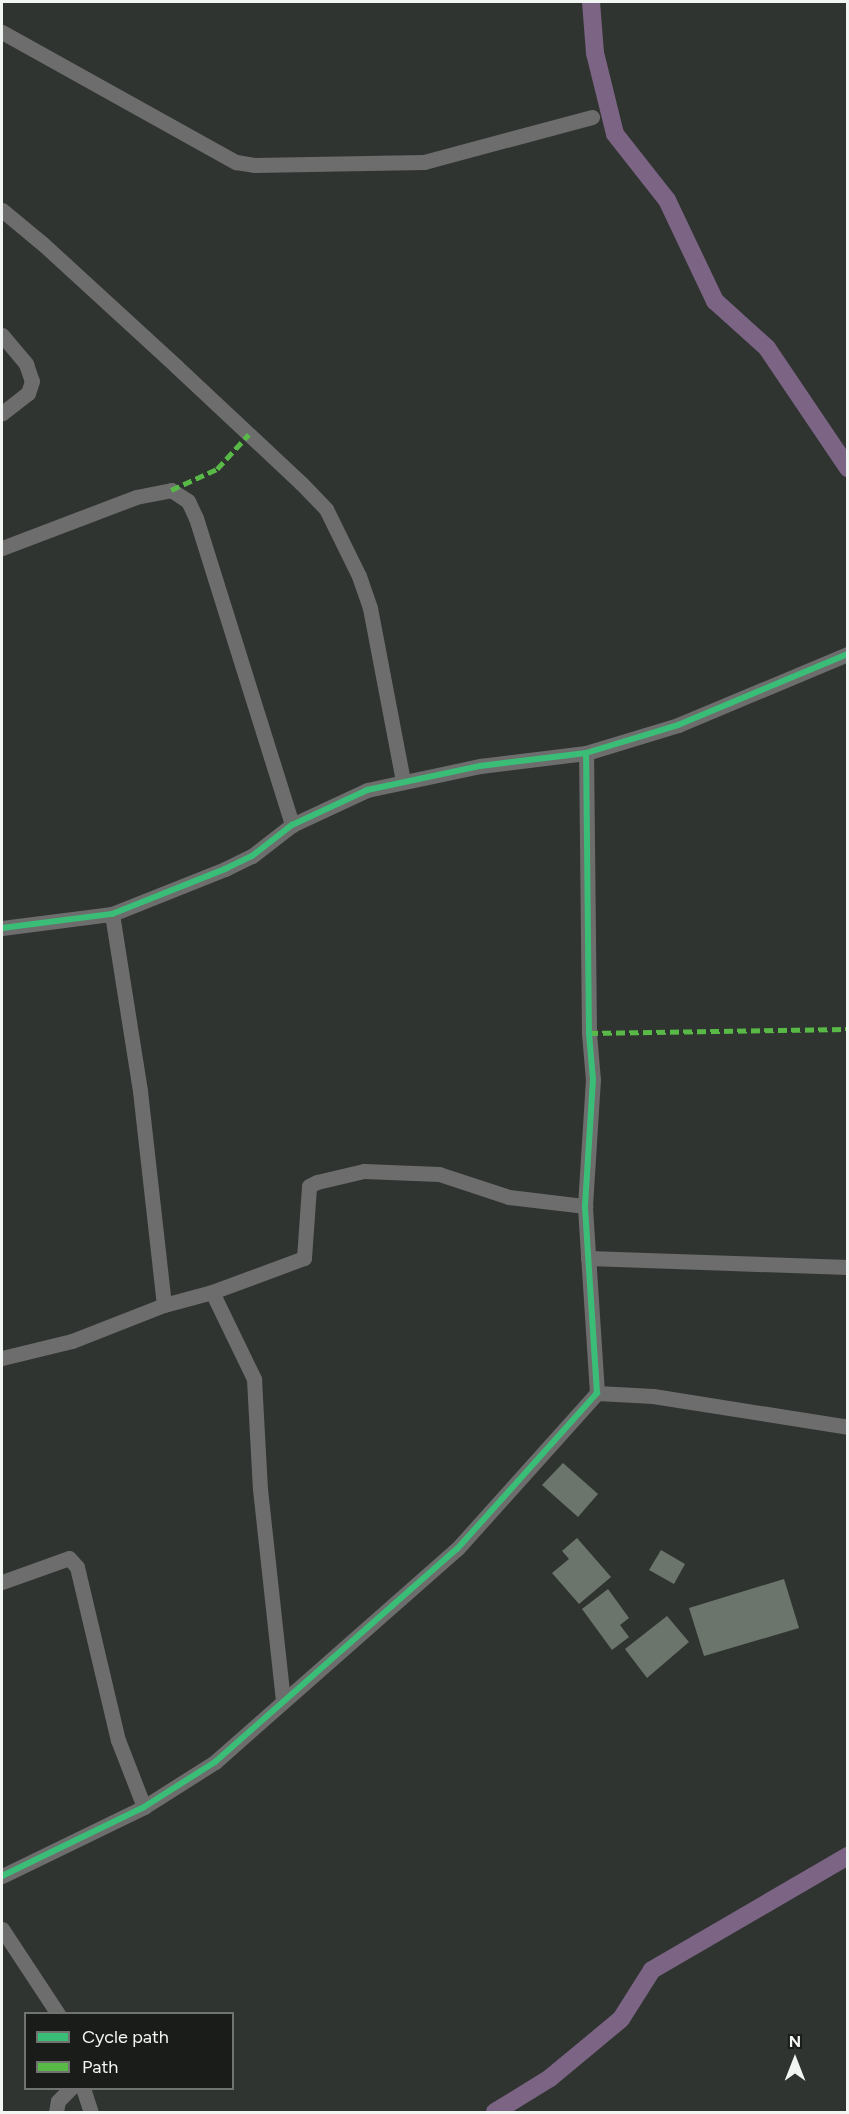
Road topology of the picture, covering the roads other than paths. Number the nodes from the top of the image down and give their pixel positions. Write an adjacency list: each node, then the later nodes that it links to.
1 (2, 32): 2 (street)
2 (592, 117)
3 (2, 210): 9 (street)
4 (2, 335): 5 (street)
5 (2, 413)
6 (2, 548): 10 (street)
7 (848, 654): 8 (street)
8 (586, 753): 9 (street); 13 (street)
9 (403, 781): 10 (street)
10 (292, 825): 11 (street)
11 (112, 914): 12 (street); 17 (street)
12 (2, 928)
13 (585, 1206): 14 (street); 16 (street)
14 (588, 1258): 15 (street); 19 (street)
15 (848, 1267)
16 (212, 1292): 17 (street); 22 (street)
17 (164, 1305): 18 (street)
18 (2, 1358)
19 (597, 1393): 20 (street); 22 (street)
20 (848, 1427)
21 (2, 1582): 23 (street)
22 (283, 1700): 23 (street)
23 (144, 1807): 24 (street)
24 (2, 1876)
25 (2, 1929): 26 (street)
26 (57, 2012)
27 (69, 2090): 29 (street)
28 (84, 2090): 30 (street)
29 (56, 2112)
30 (91, 2112)

